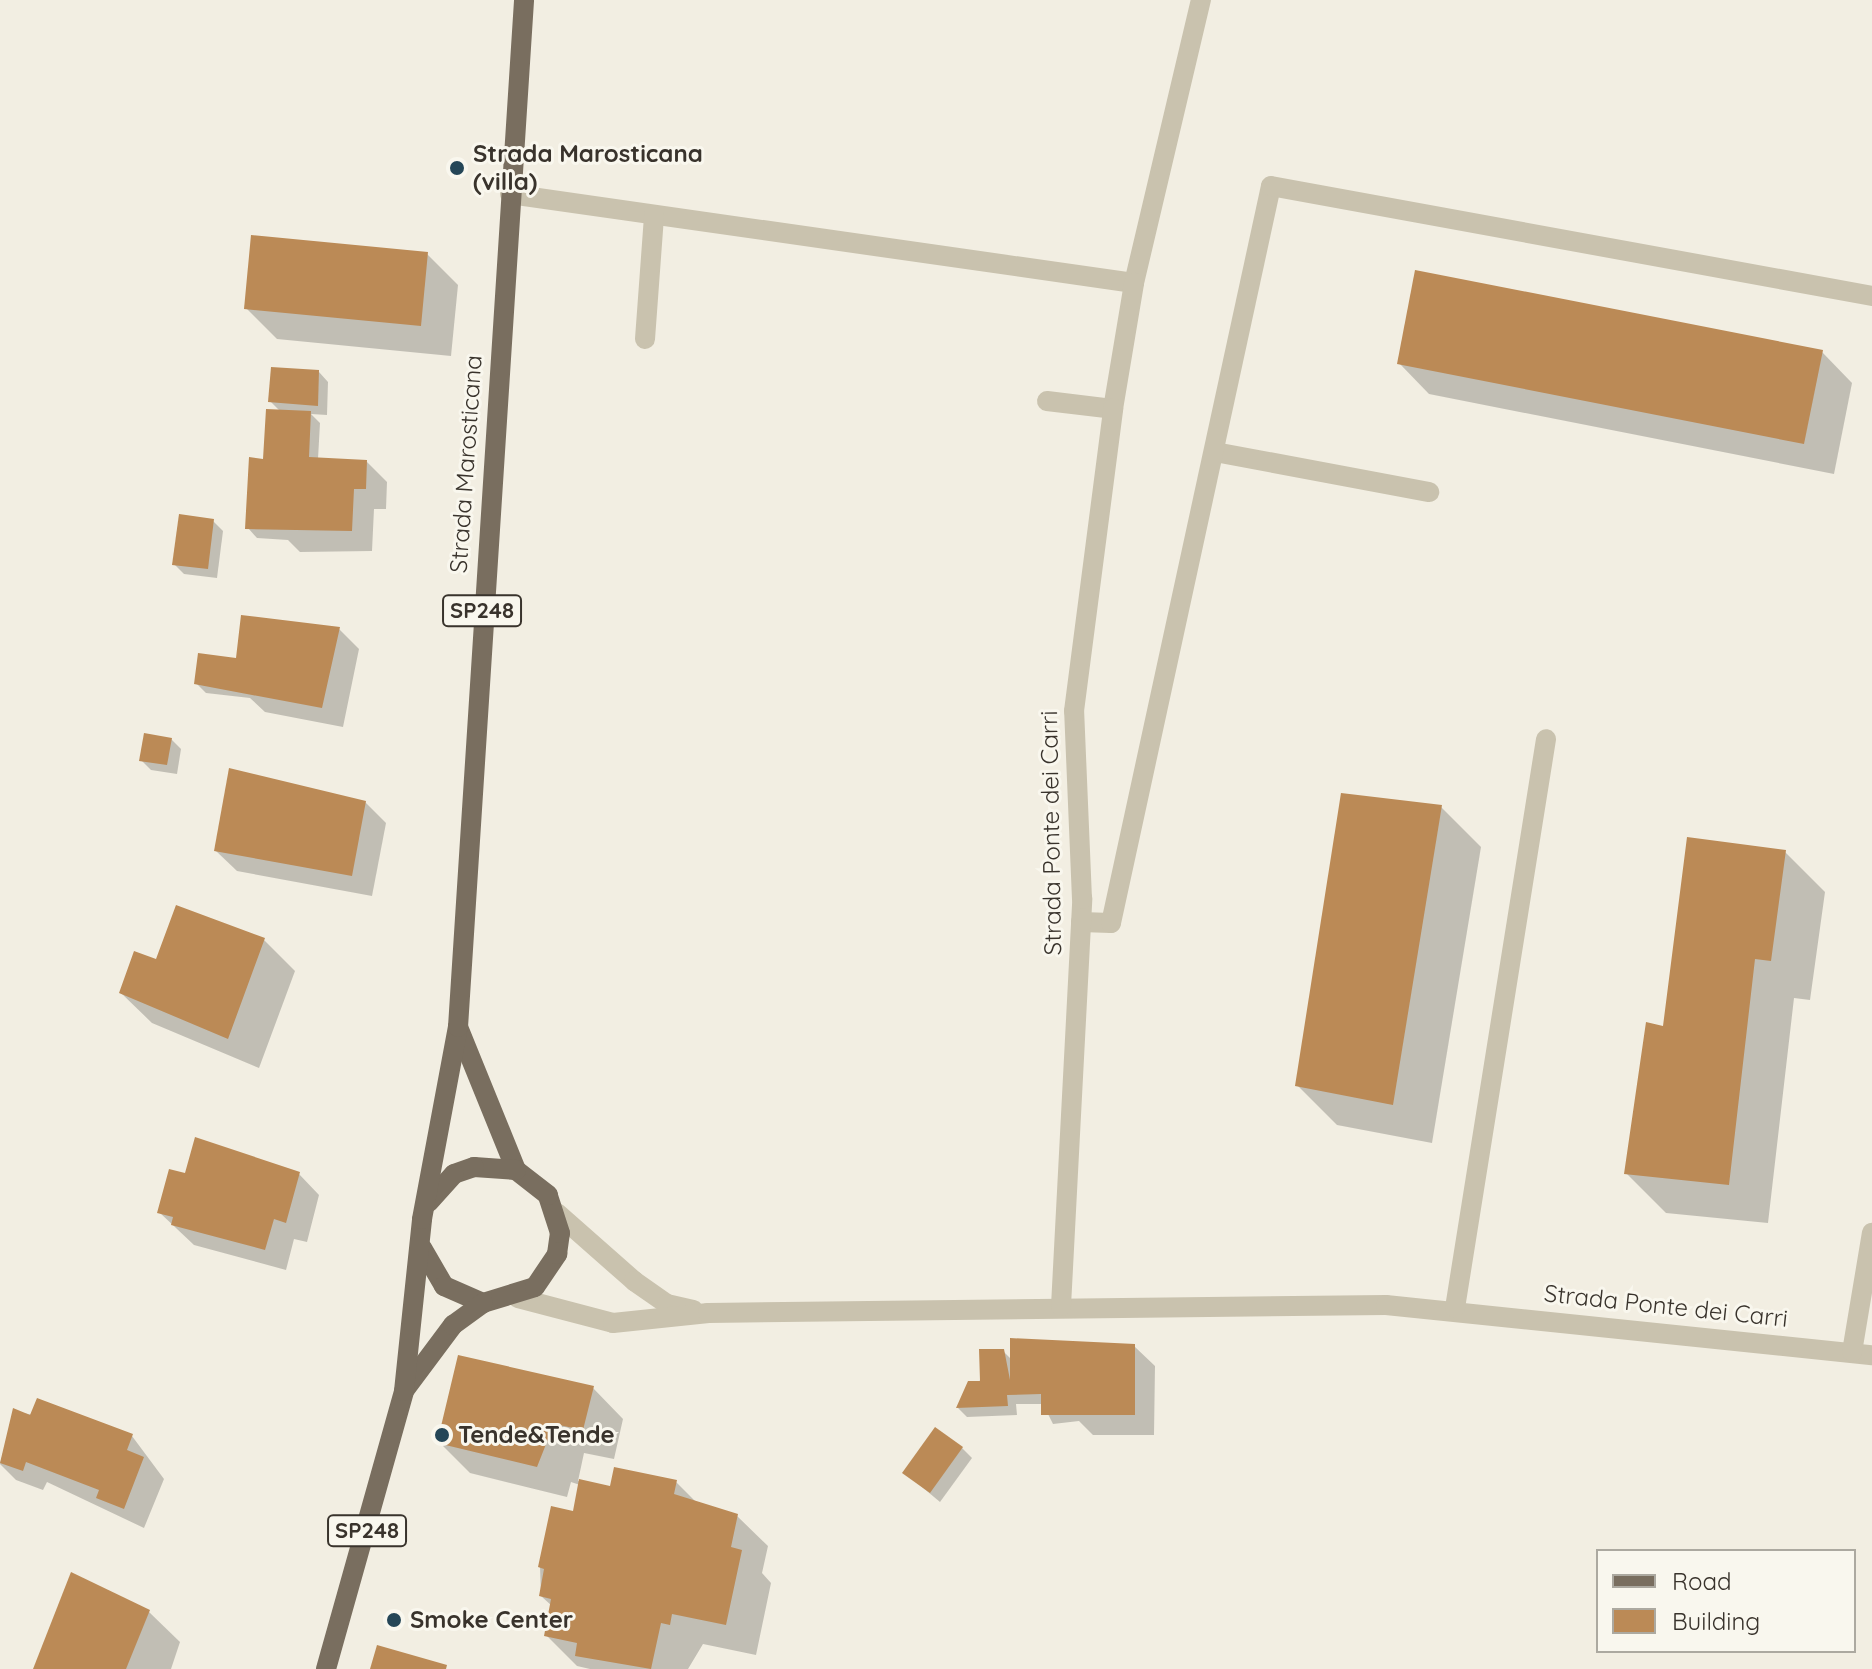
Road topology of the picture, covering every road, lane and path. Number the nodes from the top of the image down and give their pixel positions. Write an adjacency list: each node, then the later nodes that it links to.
1 (524, 0): 3 (main road, Strada Marosticana / SP248)
2 (1201, 0): 5 (street, Strada Ponte dei Carri)
3 (510, 194): 4 (street); 14 (main road, Strada Marosticana / SP248)
4 (654, 215): 5 (street); 7 (street)
5 (1134, 283): 9 (street, Strada Ponte dei Carri)
6 (1872, 296): 10 (street)
7 (645, 339)
8 (1047, 401): 9 (street)
9 (1113, 409): 13 (street, Strada Ponte dei Carri)
10 (1215, 452): 11 (street); 13 (street)
11 (1429, 492)
12 (1546, 739): 23 (street)
13 (1081, 922): 22 (street, Strada Ponte dei Carri)
14 (458, 1027): 15 (main road, Strada Marosticana / SP248); 16 (main road, Strada Marosticana / SP248)
15 (516, 1170): 16 (main road); 17 (main road, Strada Marosticana / SP248)
16 (427, 1205): 19 (main road, Strada Marosticana / SP248)
17 (557, 1213): 20 (main road); 24 (street, Strada Ponte dei Carri)
18 (1872, 1233): 25 (street)
19 (422, 1248): 21 (main road); 26 (main road, Strada Marosticana / SP248)
20 (518, 1298): 21 (main road, Strada Marosticana / SP248); 24 (street, Strada Ponte dei Carri)
21 (483, 1303): 26 (main road, Strada Marosticana / SP248)
22 (1061, 1306): 23 (street, Strada Ponte dei Carri); 24 (street, Strada Ponte dei Carri)
23 (1455, 1308): 25 (street, Strada Ponte dei Carri)
24 (708, 1313)
25 (1862, 1354)
26 (404, 1391): 27 (main road, Strada Marosticana / SP248)
27 (326, 1669)

